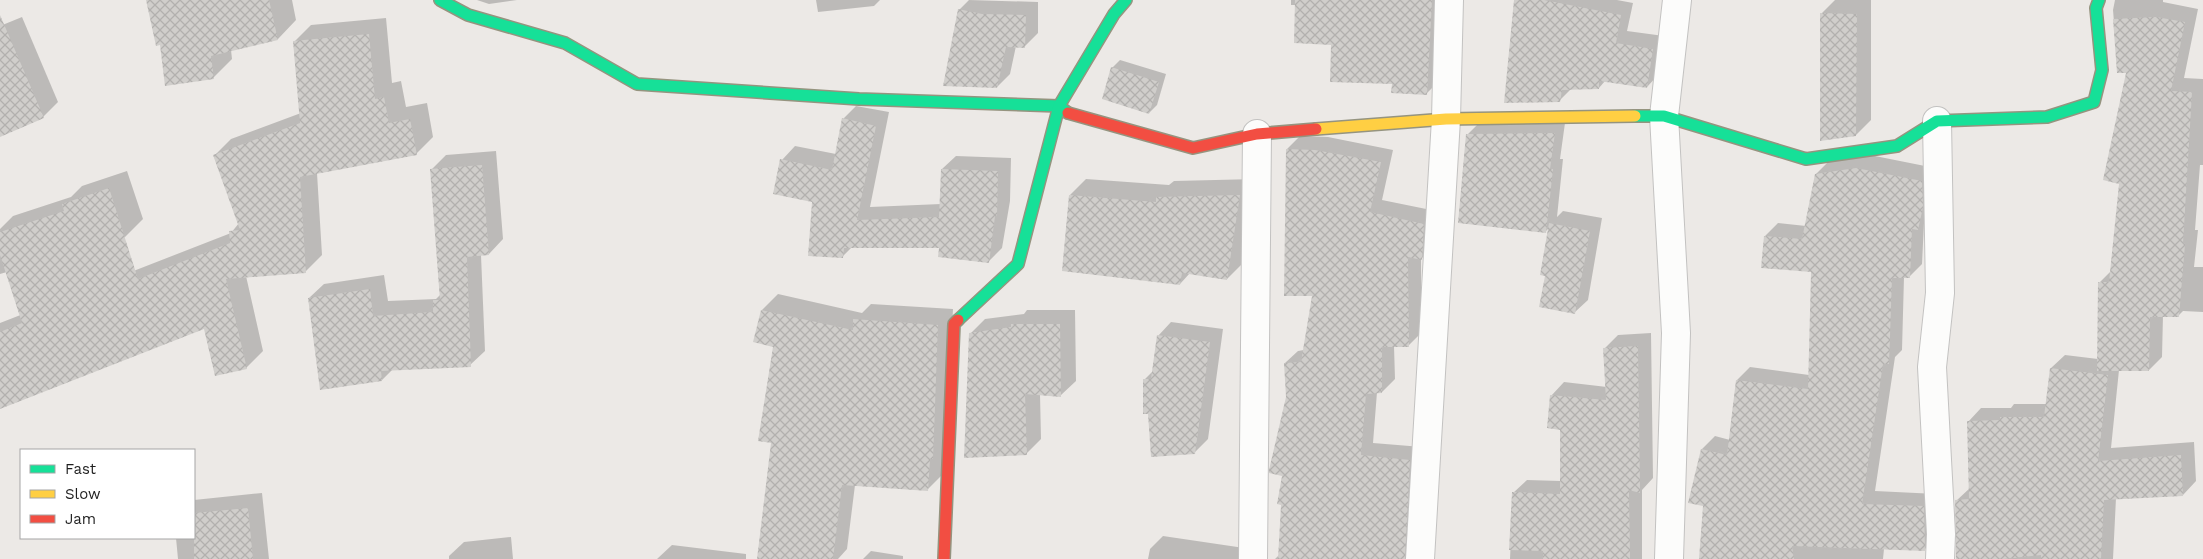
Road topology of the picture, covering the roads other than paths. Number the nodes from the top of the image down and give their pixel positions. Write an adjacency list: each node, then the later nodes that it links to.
1 (440, 0): 6 (street)
2 (1126, 0): 6 (street)
3 (1449, 0): 8 (street)
4 (1677, 0): 7 (street)
5 (2099, 0): 9 (street)
6 (1059, 106): 10 (street); 11 (street)
7 (1664, 116): 8 (street); 9 (street); 14 (street)
8 (1446, 119): 10 (street); 13 (street)
9 (1937, 121): 15 (street)
10 (1257, 134): 12 (street)
11 (944, 559)
12 (1253, 559)
13 (1420, 559)
14 (1669, 559)
15 (1940, 559)

